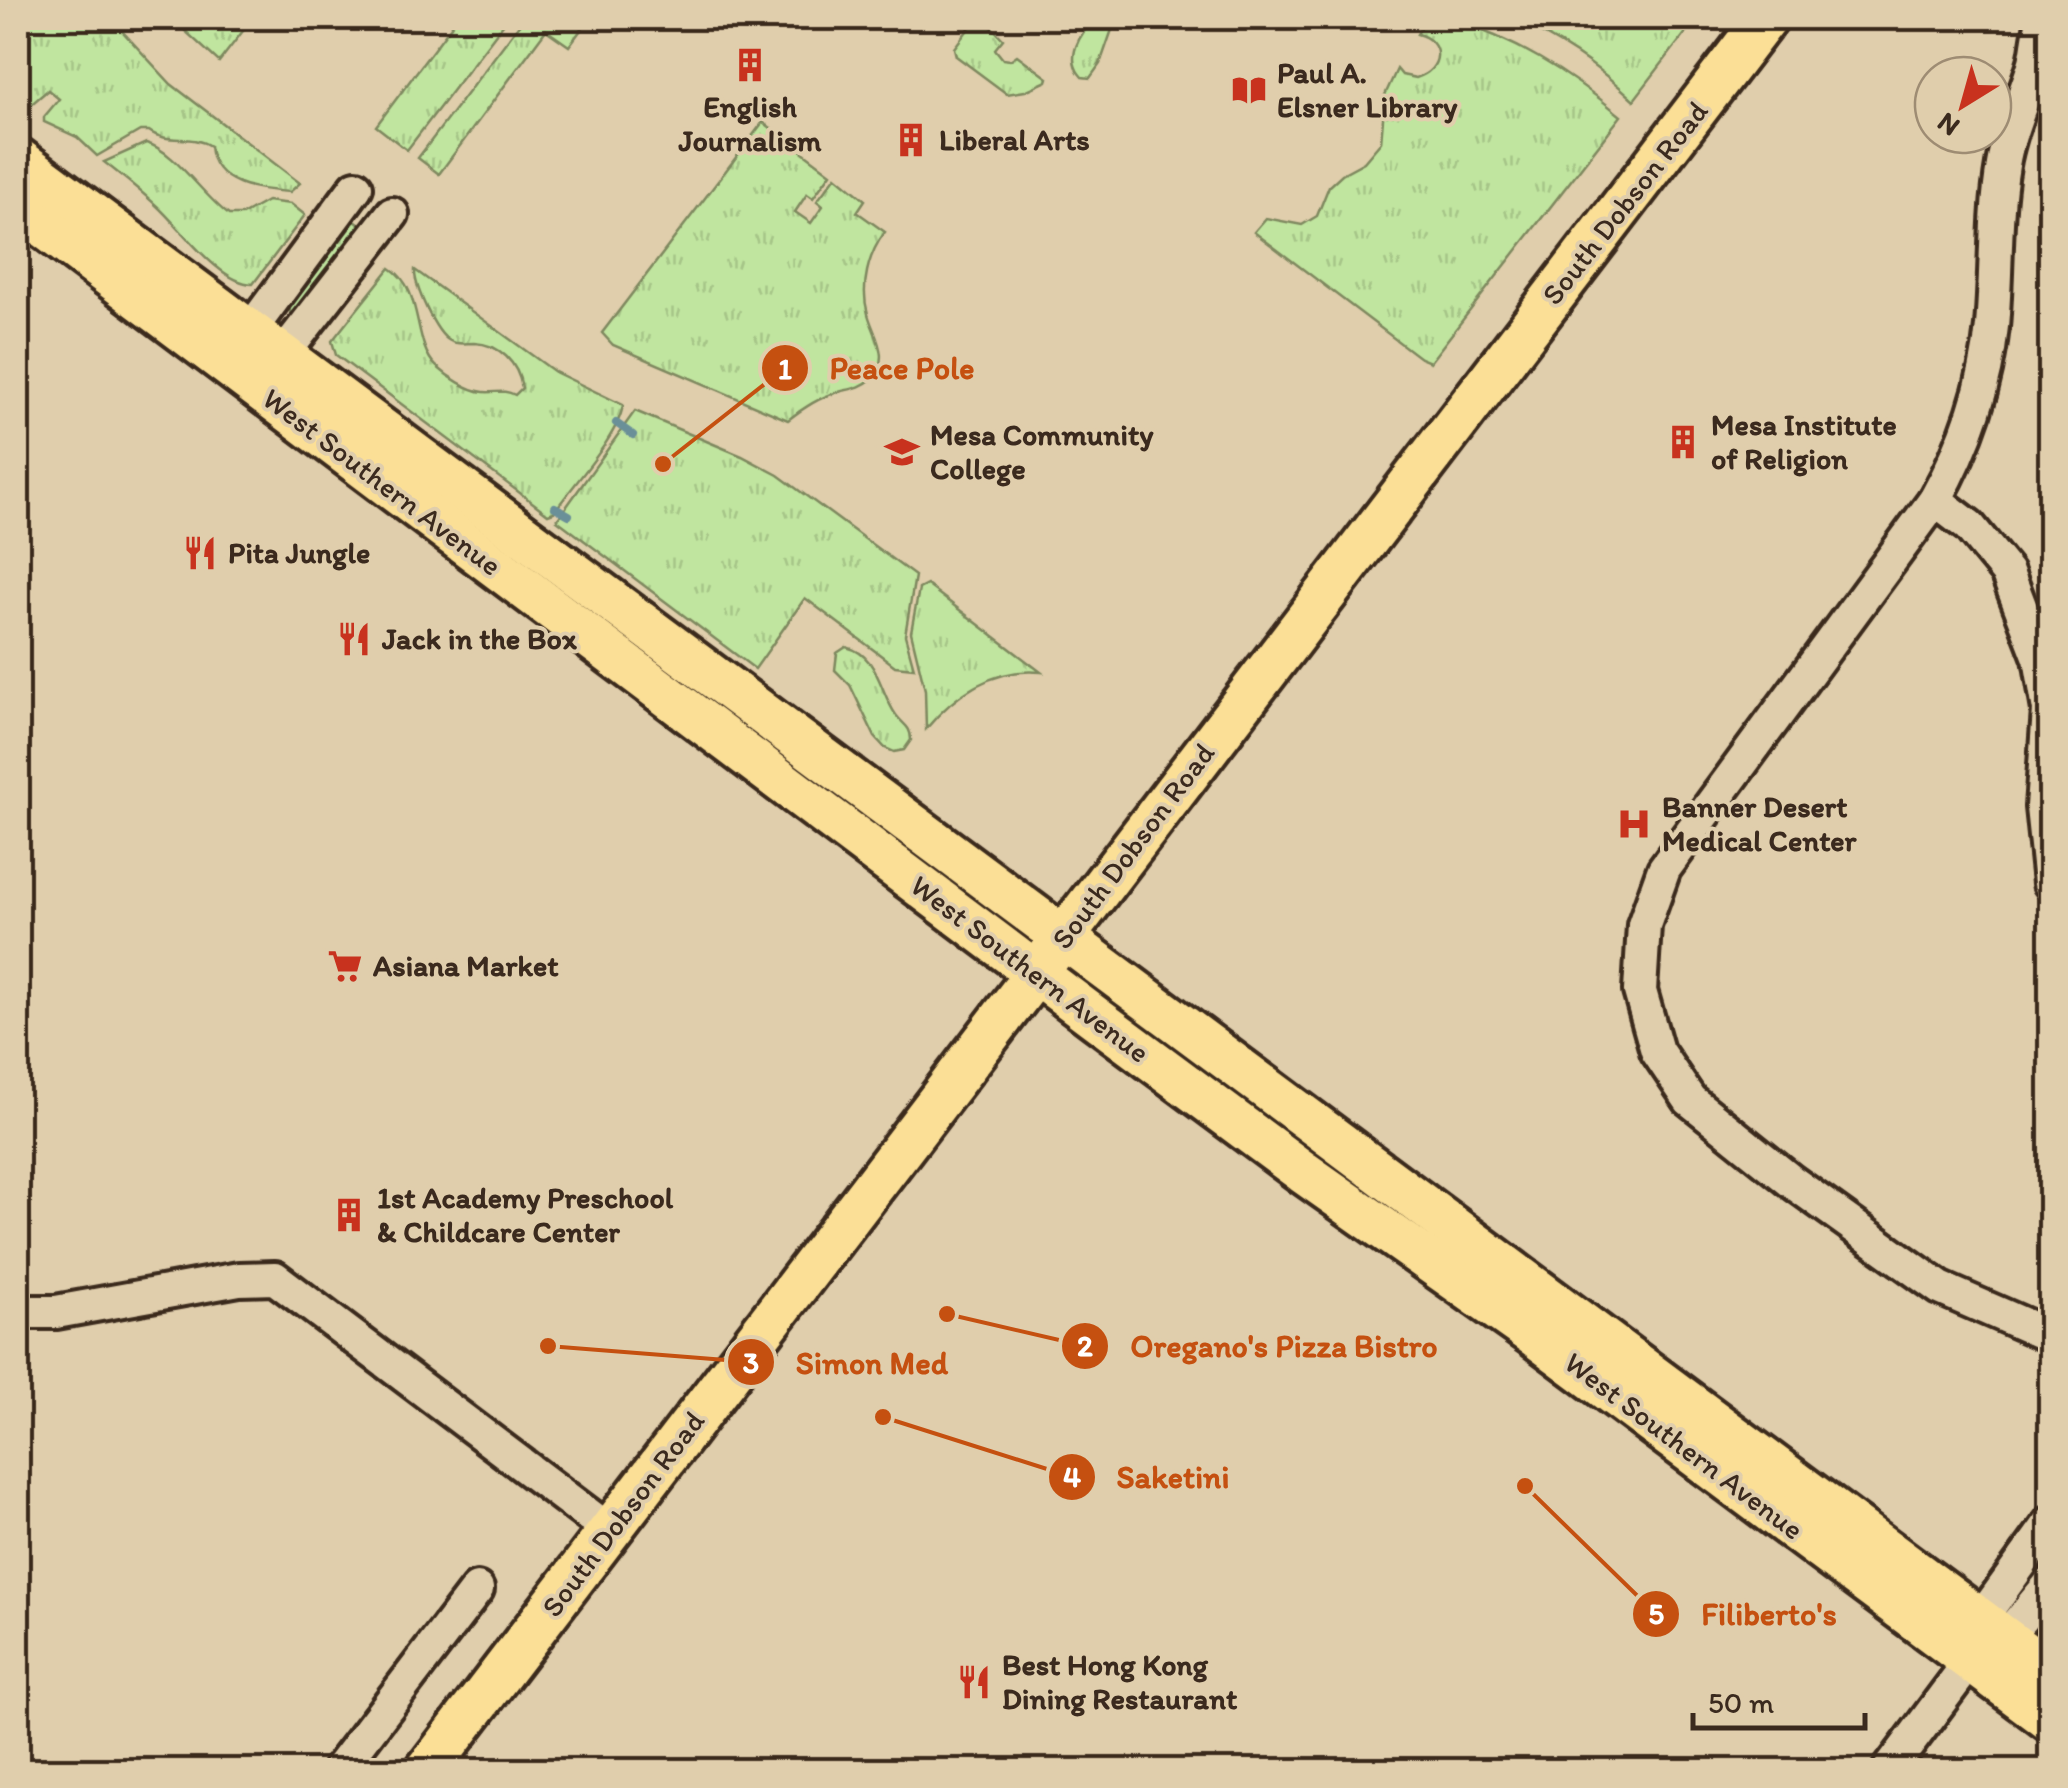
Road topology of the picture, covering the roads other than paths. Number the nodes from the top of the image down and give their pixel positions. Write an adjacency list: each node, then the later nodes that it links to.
1 (1766, 18): 14 (main road, South Dobson Road)
2 (2045, 18): 3 (street)
3 (2042, 58): 10 (street)
4 (18, 158): 8 (main road, West Southern Avenue)
5 (356, 187): 8 (street)
6 (18, 206): 9 (main road, West Southern Avenue)
7 (392, 214): 8 (street)
8 (265, 344): 9 (street); 12 (main road, West Southern Avenue)
9 (240, 375): 11 (main road, West Southern Avenue)
10 (1935, 500): 13 (street); 19 (street)
11 (503, 574): 12 (main road); 15 (main road, West Southern Avenue)
12 (690, 660): 14 (main road, West Southern Avenue)
13 (2050, 883)
14 (1064, 936): 15 (main road, South Dobson Road); 18 (main road, West Southern Avenue)
15 (1037, 974): 16 (main road, West Southern Avenue); 22 (main road, South Dobson Road)
16 (1406, 1244): 18 (main road); 20 (main road, West Southern Avenue)
17 (18, 1307): 22 (street)
18 (1574, 1314): 20 (main road, West Southern Avenue)
19 (2050, 1336)
20 (1668, 1411): 25 (main road, West Southern Avenue)
21 (2050, 1523): 25 (street)
22 (610, 1531): 29 (main road, South Dobson Road)
23 (2050, 1584): 25 (street)
24 (477, 1589): 28 (street)
25 (1985, 1639): 26 (main road, West Southern Avenue); 27 (main road, West Southern Avenue); 30 (street)
26 (2050, 1672)
27 (2050, 1720)
28 (339, 1770)
29 (428, 1770)
30 (1889, 1770)

